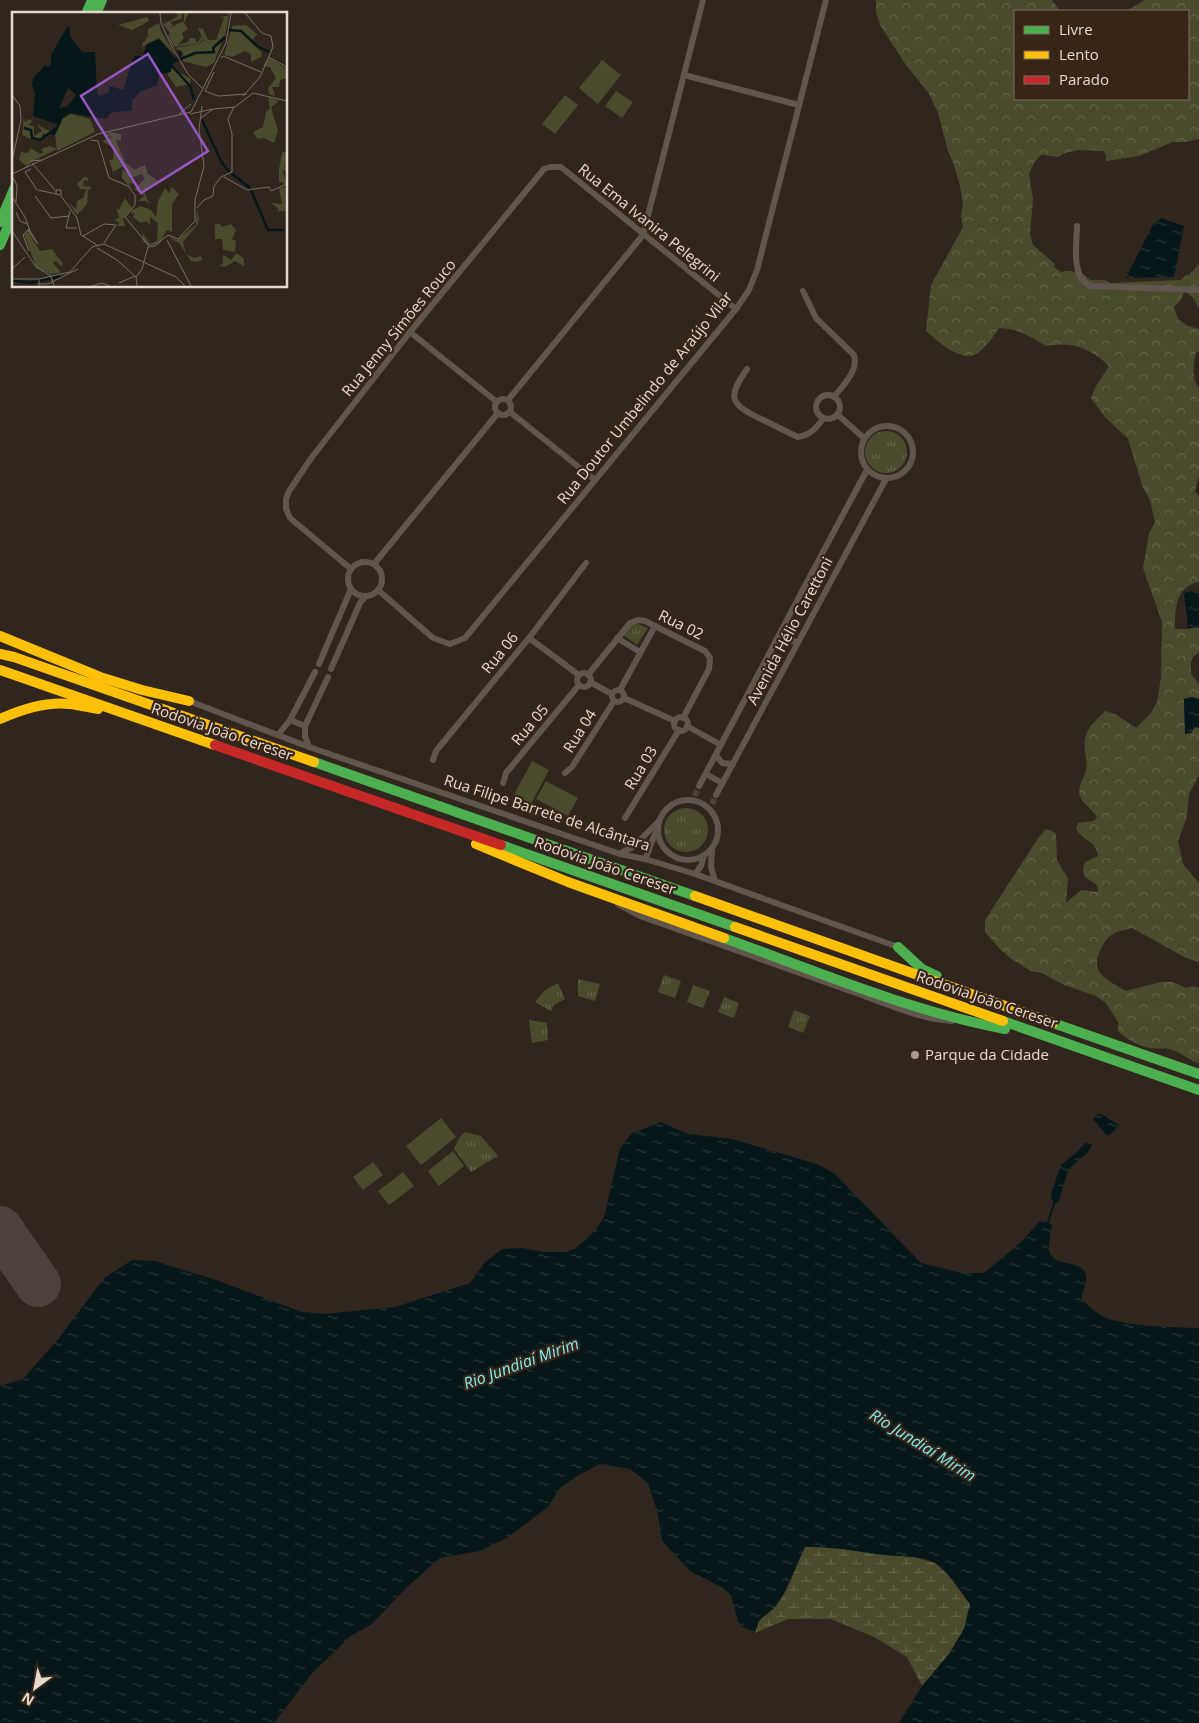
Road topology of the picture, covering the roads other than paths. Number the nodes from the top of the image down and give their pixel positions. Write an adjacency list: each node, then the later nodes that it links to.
1 (92, 0): 5 (main road)
2 (102, 0): 6 (main road)
3 (703, 0): 7 (street)
4 (826, 0): 8 (street, Rua Doutor Umbelindo de Araújo Vilar)
5 (87, 12)
6 (97, 12)
7 (684, 75): 8 (street); 14 (street)
8 (799, 105): 18 (street, Rua Doutor Umbelindo de Araújo Vilar)
9 (544, 170): 14 (street, Rua Ema Ivanira Pelegrini); 19 (street, Rua Jenny Simões Rouco)
10 (12, 194): 12 (main road)
11 (12, 217): 15 (main road)
12 (0, 222)
13 (1076, 226): 16 (street)
14 (643, 235): 18 (street, Rua Ema Ivanira Pelegrini); 22 (street)
15 (0, 245)
16 (1199, 290)
17 (804, 291): 21 (street)
18 (736, 309): 31 (street, Rua Doutor Umbelindo de Araújo Vilar)
19 (410, 332): 23 (street); 34 (street, Rua Jenny Simões Rouco)
20 (747, 369): 27 (street)
21 (834, 396): 26 (street); 27 (street)
22 (508, 400): 23 (street); 24 (street)
23 (497, 402): 25 (street)
24 (510, 412): 25 (street); 31 (street)
25 (498, 413): 33 (street)
26 (838, 415): 27 (street); 28 (street)
27 (823, 419)
28 (864, 438): 29 (street); 30 (street)
29 (867, 470): 30 (street); 39 (street, Avenida Hélio Carettoni)
30 (886, 479): 43 (street, Avenida Hélio Carettoni)
31 (595, 480): 36 (street, Rua Doutor Umbelindo de Araújo Vilar)
32 (586, 563): 41 (street, Rua 06)
33 (374, 564): 34 (street); 36 (street)
34 (351, 569): 35 (street)
35 (351, 589): 37 (street); 45 (street)
36 (378, 590): 37 (street)
37 (366, 596): 48 (street)
38 (655, 626): 42 (street, Rua 02); 46 (street); 66 (street, Rua 02)
39 (780, 634): 43 (street); 74 (street, Avenida Hélio Carettoni)
40 (0, 637): 44 (main road)
41 (529, 638): 53 (street); 77 (street, Rua 06)
42 (617, 638): 46 (street); 54 (street)
43 (797, 643): 78 (street, Avenida Hélio Carettoni)
44 (23, 645): 61 (main road); 64 (main road)
45 (325, 652): 48 (street); 49 (street)
46 (640, 652): 60 (street)
47 (0, 654): 61 (main road)
48 (336, 656): 50 (street)
49 (319, 664)
50 (331, 669)
51 (0, 670): 65 (main road, Rodovia João Cereser)
52 (316, 672): 57 (street)
53 (578, 675): 54 (street); 58 (street)
54 (588, 675): 56 (street)
55 (328, 677): 59 (street)
56 (590, 682): 58 (street); 62 (street)
57 (310, 683): 59 (street); 68 (street)
58 (579, 685): 81 (street, Rua 05)
59 (323, 688): 70 (street)
60 (620, 690): 62 (street); 63 (street)
61 (121, 694): 96 (main road, Rodovia João Cereser)
62 (613, 698): 63 (street); 79 (street, Rua 04)
63 (624, 698): 69 (street)
64 (189, 701): 73 (street, Rua Filipe Barrete de Alcântara)
65 (125, 712): 67 (main road); 86 (main road, Rodovia João Cereser)
66 (683, 718): 69 (street); 71 (street)
67 (0, 719)
68 (290, 720): 70 (street); 73 (street)
69 (674, 722): 72 (street)
70 (305, 726): 75 (street)
71 (687, 726): 72 (street); 74 (street)
72 (678, 730): 85 (street, Rua 03)
73 (278, 735): 75 (street, Rua Filipe Barrete de Alcântara)
74 (721, 745): 76 (street, Avenida Hélio Carettoni)
75 (309, 746): 90 (street, Rua Filipe Barrete de Alcântara)
76 (716, 755): 78 (street); 80 (street, Avenida Hélio Carettoni)
77 (433, 760)
78 (733, 764): 82 (street, Avenida Hélio Carettoni)
79 (565, 773)
80 (706, 774): 82 (street); 83 (street, Avenida Hélio Carettoni)
81 (503, 783)
82 (722, 783): 84 (street, Avenida Hélio Carettoni)
83 (699, 786)
84 (716, 796)
85 (625, 818)
86 (435, 822): 97 (main road, Rodovia João Cereser); 97 (main road)
87 (658, 822): 88 (street); 89 (street); 90 (street)
88 (657, 831): 91 (street); 92 (street)
89 (713, 846): 91 (street); 94 (street)
90 (620, 854): 92 (street, Rua Filipe Barrete de Alcântara)
91 (704, 856): 93 (street)
92 (645, 859): 93 (street, Rua Filipe Barrete de Alcântara)
93 (695, 874): 94 (street, Rua Filipe Barrete de Alcântara)
94 (715, 881): 95 (street, Rua Filipe Barrete de Alcântara)
95 (898, 947): 96 (main road)
96 (990, 1001): 98 (main road, Rodovia João Cereser)
97 (1044, 1036): 99 (main road, Rodovia João Cereser)
98 (1199, 1074)
99 (1199, 1090)

